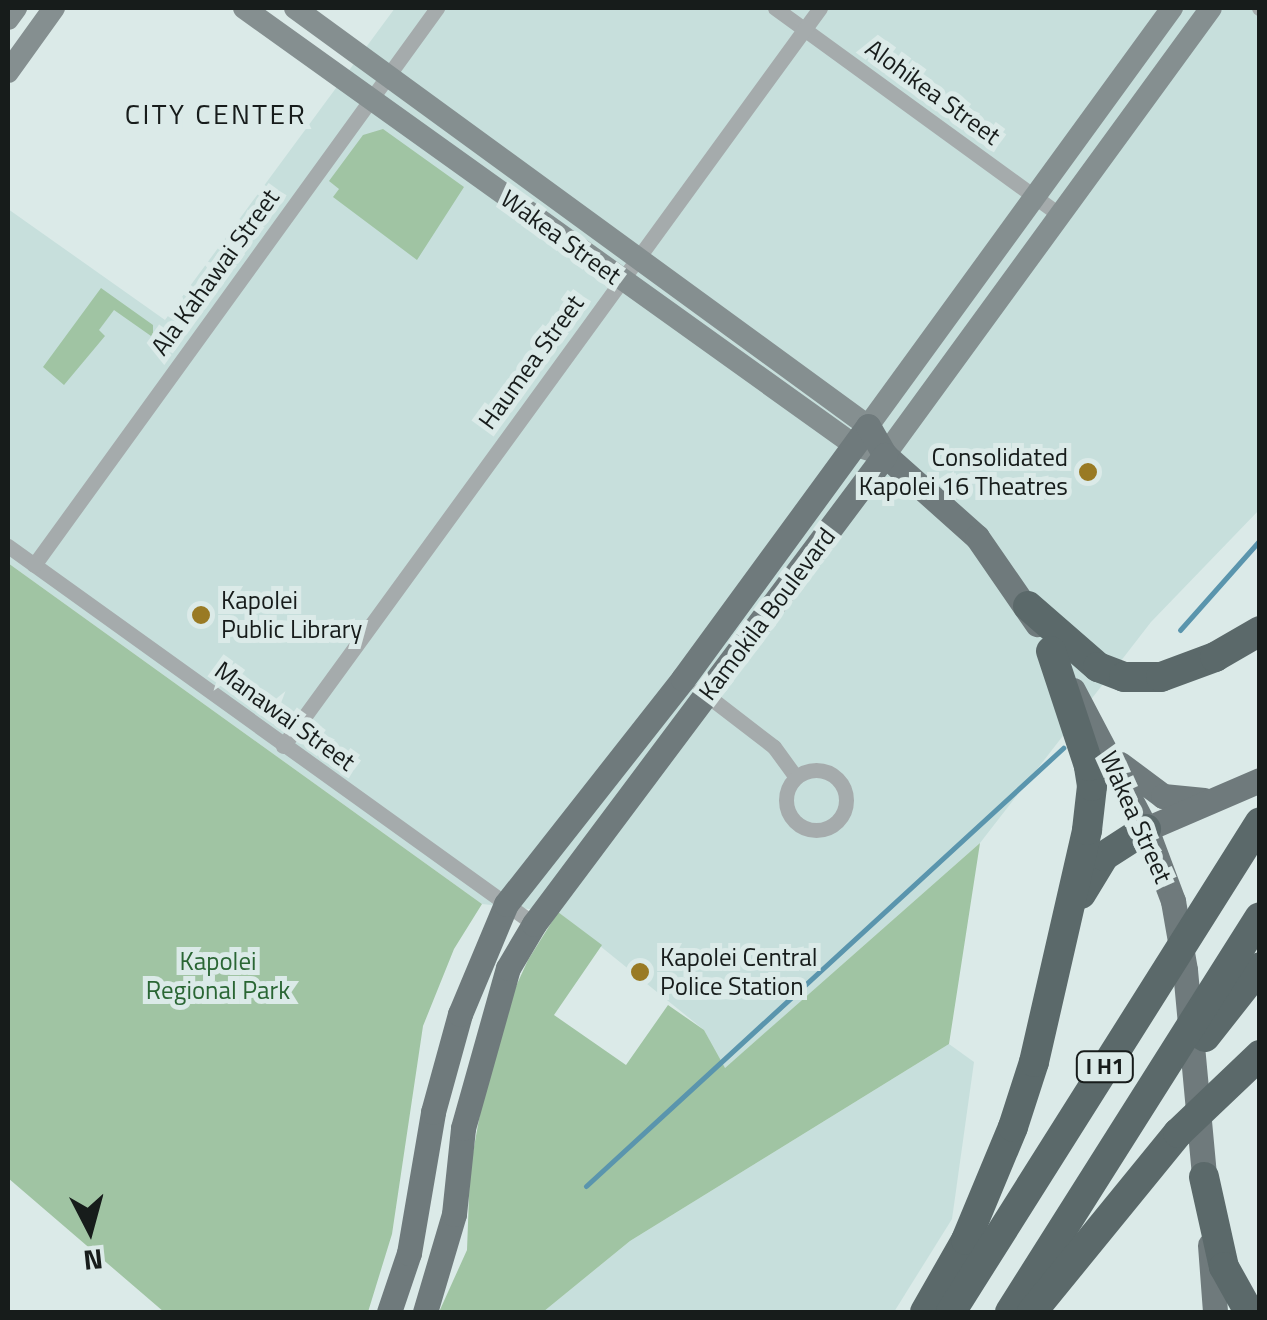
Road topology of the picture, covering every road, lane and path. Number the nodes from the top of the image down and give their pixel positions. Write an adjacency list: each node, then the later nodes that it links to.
1 (16, 8): 10 (street)
2 (54, 8): 12 (street)
3 (244, 8): 14 (street, Wakea Street)
4 (295, 8): 13 (street, Wakea Street)
5 (438, 8): 13 (street, Ala Kahawai Street)
6 (775, 8): 11 (street, Alohikea Street)
7 (820, 8): 11 (street, Haumea Street)
8 (1172, 8): 15 (street, Kamokila Boulevard)
9 (1212, 8): 16 (street, Kamokila Boulevard)
10 (8, 20)
11 (804, 28): 15 (street, Alohikea Street); 17 (street, Haumea Street)
12 (8, 72)
13 (388, 75): 14 (street, Ala Kahawai Street); 17 (street, Wakea Street)
14 (370, 99): 18 (street, Wakea Street); 22 (street, Ala Kahawai Street)
15 (1034, 198): 16 (street, Alohikea Street); 19 (street, Kamokila Boulevard)
16 (1061, 216): 20 (street, Kamokila Boulevard)
17 (638, 257): 18 (street, Haumea Street); 19 (street, Wakea Street)
18 (621, 281): 19 (street, Wakea Street); 28 (street, Haumea Street)
19 (861, 436): 20 (main road, Wakea Street); 26 (main road, Kamokila Boulevard)
20 (885, 455): 23 (main road, Wakea Street); 27 (main road, Kamokila Boulevard)
21 (8, 546): 22 (street, Manawai Street)
22 (34, 565): 28 (street, Manawai Street)
23 (1028, 606): 24 (highway); 25 (main road, Wakea Street)
24 (1260, 632)
25 (1052, 651): 29 (main road, Wakea Street); 37 (highway)
26 (683, 678): 27 (street); 35 (main road, Kamokila Boulevard)
27 (706, 695): 30 (street); 38 (main road, Kamokila Boulevard)
28 (283, 746): 35 (street, Manawai Street)
29 (1108, 752): 32 (main road); 34 (main road, Wakea Street)
30 (796, 777): 30 (street)
31 (1260, 780): 32 (main road)
32 (1221, 796): 34 (main road)
33 (1260, 822): 46 (highway, I H1)
34 (1146, 830): 37 (highway); 41 (main road, Wakea Street)
35 (506, 904): 38 (street, Manawai Street); 43 (main road, Kamokila Boulevard)
36 (1260, 917): 42 (highway, I H1)
37 (1069, 919): 45 (highway)
38 (534, 924): 44 (main road, Kamokila Boulevard)
39 (1260, 967): 42 (highway)
40 (1260, 1055): 48 (highway)
41 (1204, 1176): 49 (main road, Wakea Street); 50 (highway)
42 (1041, 1261): 47 (highway, I H1)
43 (389, 1312)
44 (424, 1312)
45 (926, 1312)
46 (951, 1312)
47 (1010, 1312)
48 (1032, 1312)
49 (1215, 1312)
50 (1249, 1312)

